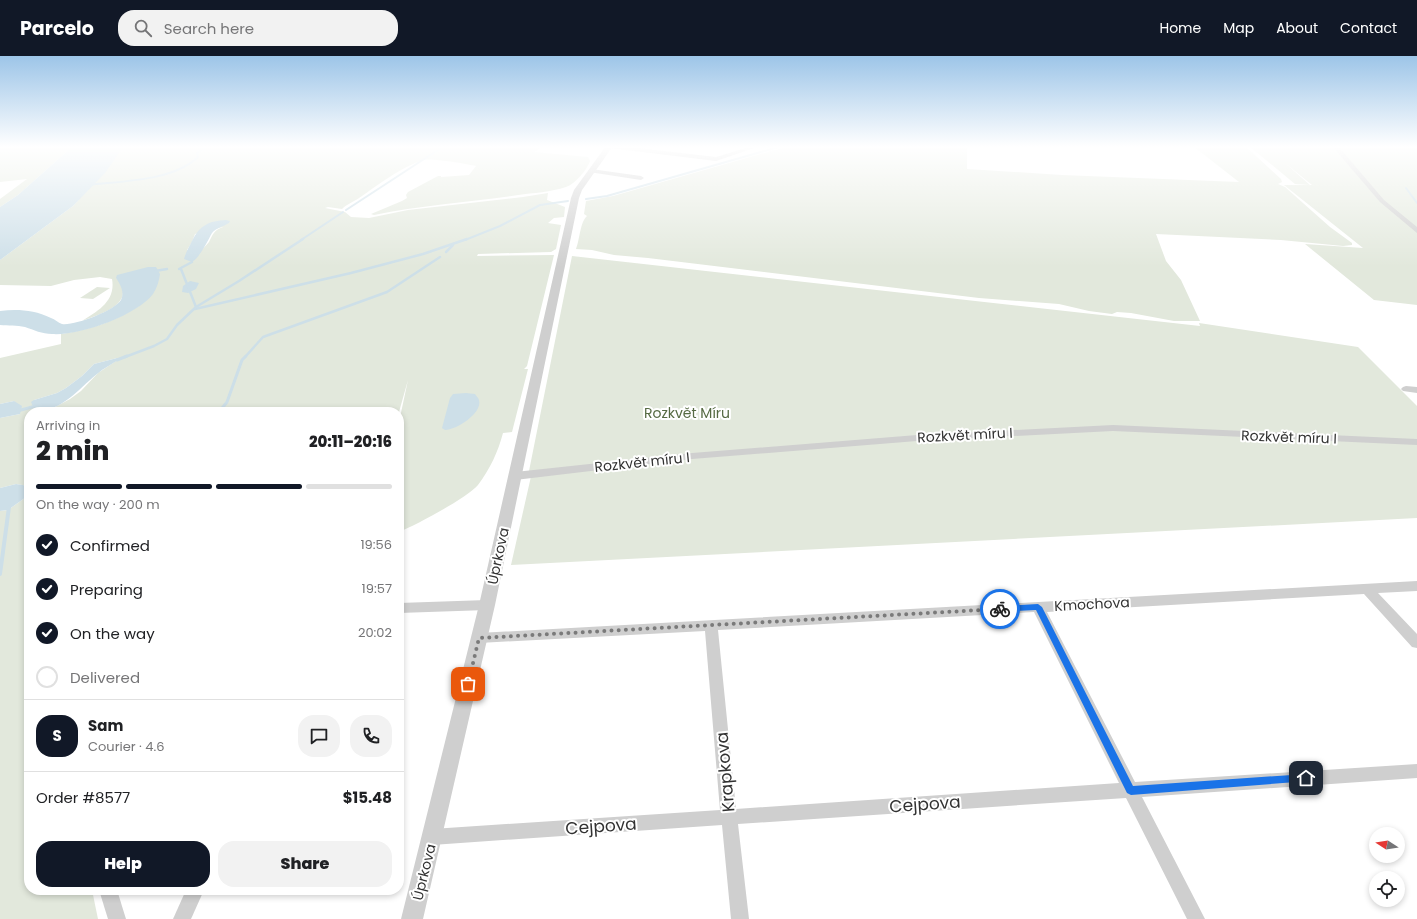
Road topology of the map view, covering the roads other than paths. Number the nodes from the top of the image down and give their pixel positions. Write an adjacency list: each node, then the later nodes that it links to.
1 (581, 186): 7 (street, Úprkova)
2 (1369, 186): 3 (street)
3 (1417, 231)
4 (1406, 389): 5 (street)
5 (1417, 390)
6 (1417, 442): 7 (street, Rozkvět míru I)
7 (515, 476): 10 (street, Úprkova)
8 (1417, 586): 9 (street, Kmochova)
9 (1367, 589): 11 (street, Kmochova); 15 (street)
10 (487, 605): 12 (street); 14 (street, Úprkova)
11 (1038, 607): 13 (street, Kmochova); 17 (street)
12 (404, 608)
13 (711, 625): 14 (street, Kmochova); 18 (street, Krapkova)
14 (479, 638): 19 (street, Úprkova)
15 (1417, 643)
16 (1417, 771): 17 (street, Cejpova)
17 (1131, 790): 18 (street, Cejpova); 26 (street)
18 (729, 817): 19 (street, Cejpova); 25 (street, Krapkova)
19 (432, 837): 24 (street, Úprkova)
20 (109, 895): 22 (street)
21 (193, 895): 23 (street)
22 (116, 919)
23 (182, 919)
24 (412, 919)
25 (740, 919)
26 (1196, 919)

